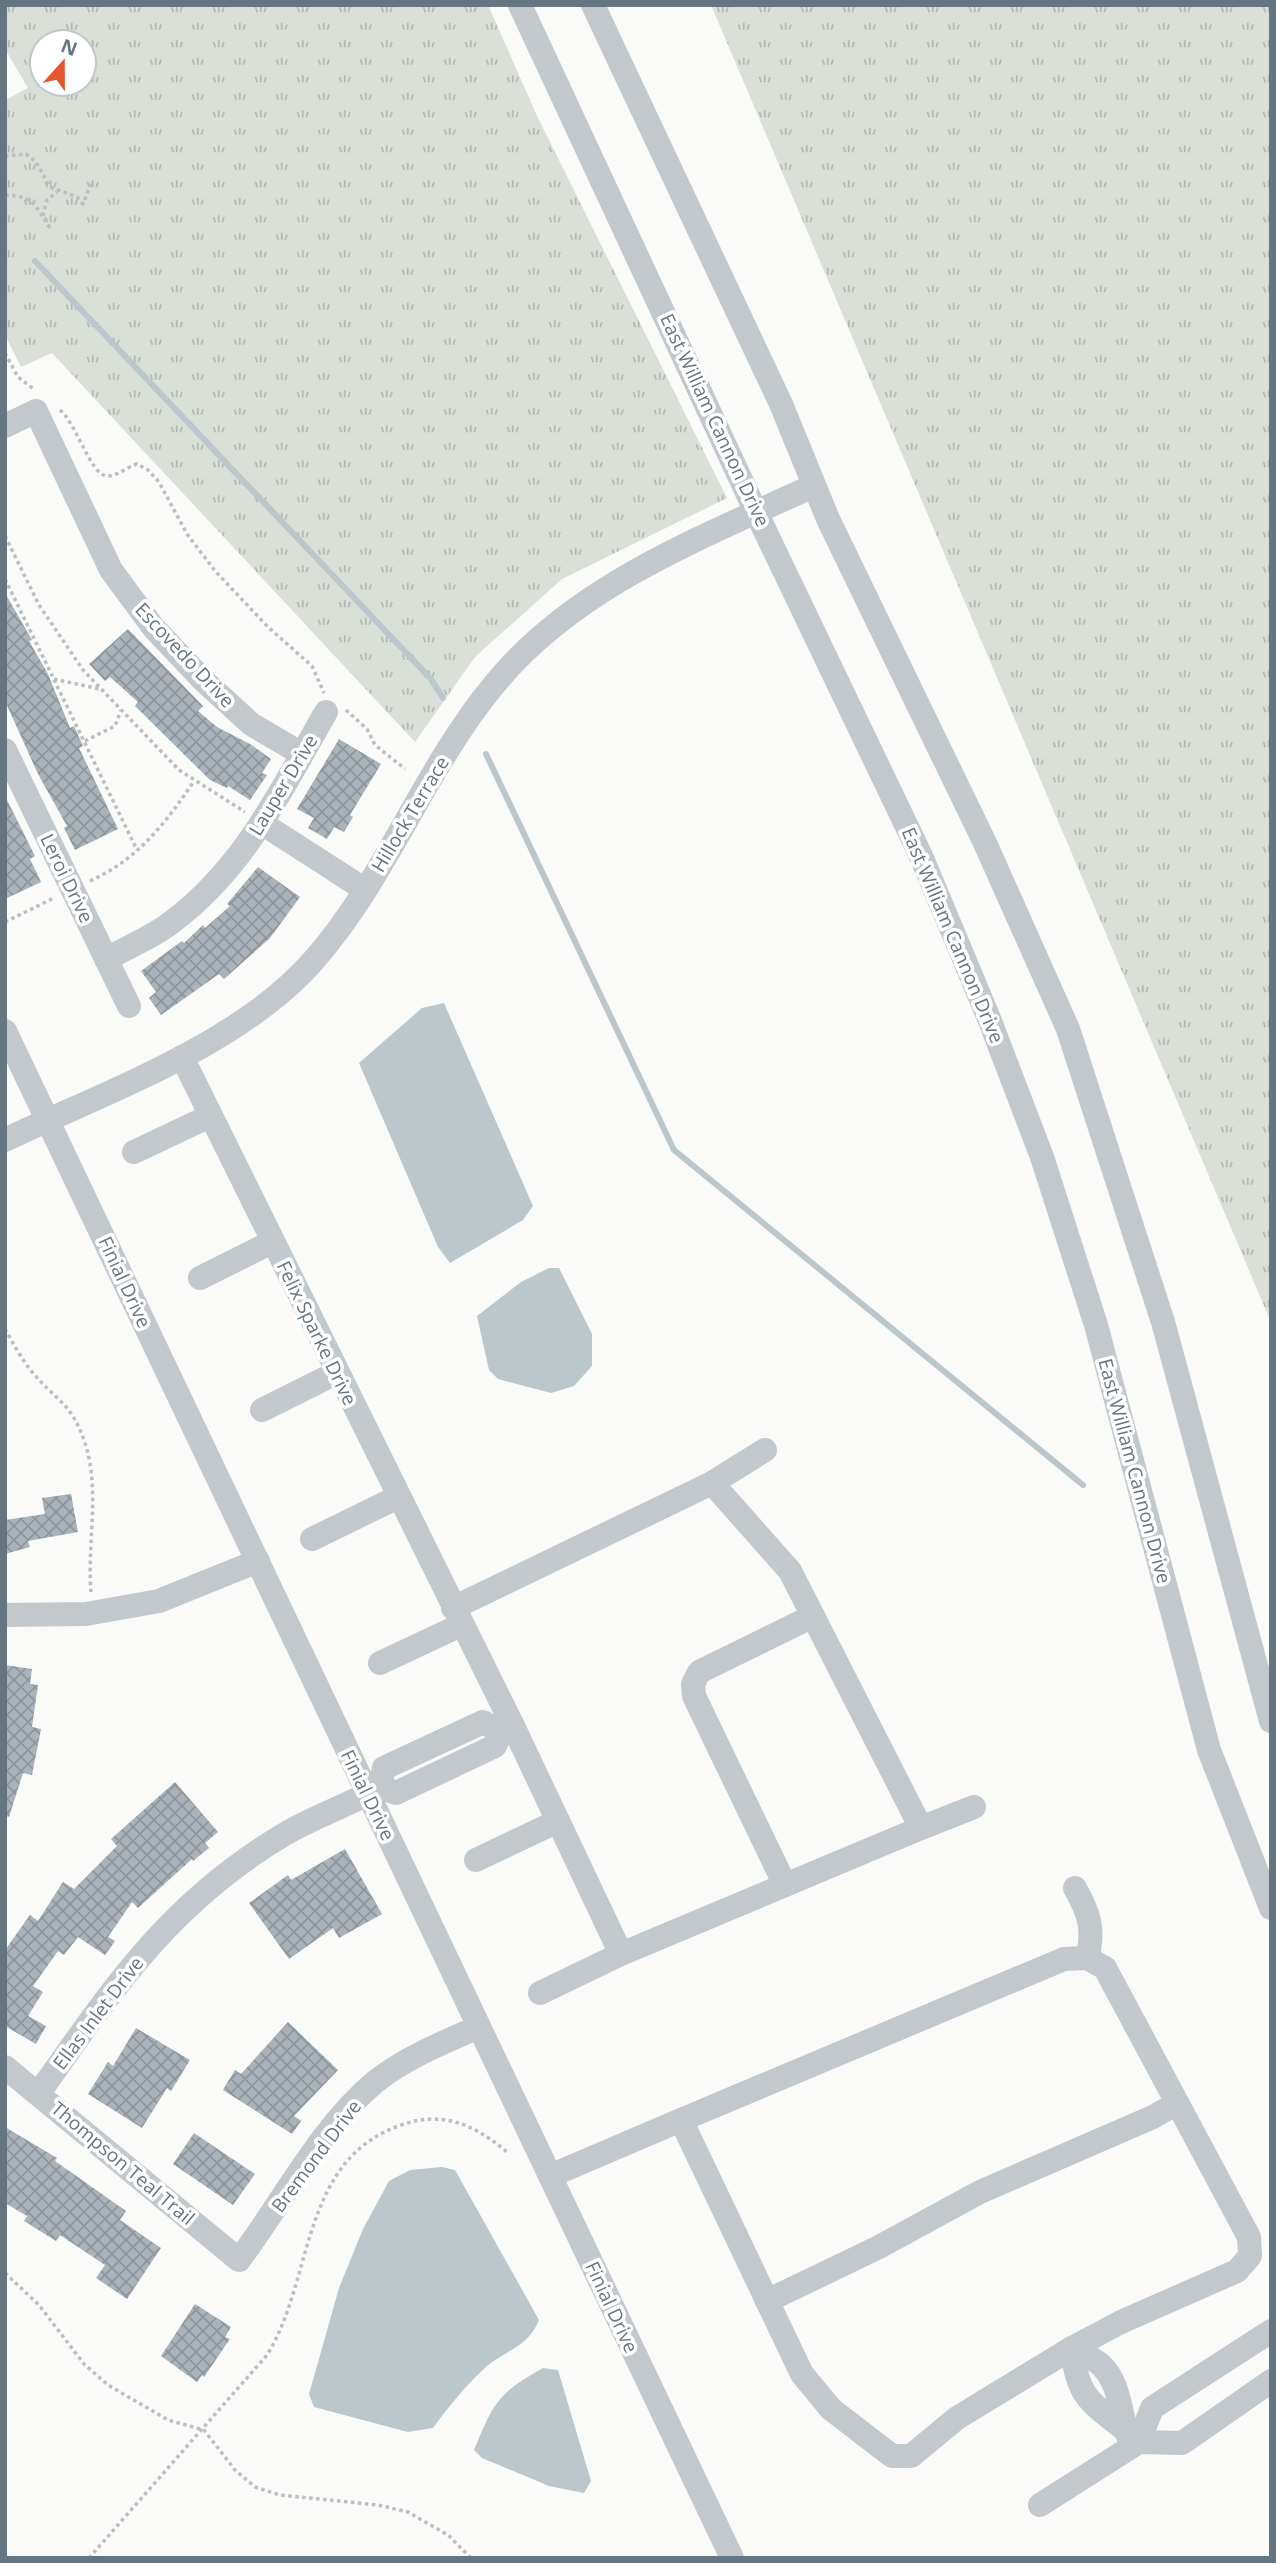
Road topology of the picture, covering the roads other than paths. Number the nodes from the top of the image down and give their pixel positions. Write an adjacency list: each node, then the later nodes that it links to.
1 (520, 5): 5 (street, East William Cannon Drive)
2 (593, 5): 4 (street)
3 (5, 426): 8 (street, Escovedo Drive)
4 (813, 486): 5 (street, Hillock Terrace); 32 (street)
5 (756, 512): 10 (street, Hillock Terrace); 41 (street, East William Cannon Drive)
6 (332, 705): 8 (street, Lauper Drive)
7 (5, 750): 11 (street, Leroi Drive)
8 (302, 754): 9 (street, Lauper Drive)
9 (255, 819): 10 (street); 11 (street, Lauper Drive)
10 (364, 889): 14 (street, Hillock Terrace)
11 (106, 959): 12 (street, Leroi Drive)
12 (129, 1006)
13 (5, 1031): 16 (street, Finial Drive)
14 (182, 1057): 15 (street, Felix Sparke Drive); 16 (street, Hillock Terrace)
15 (210, 1116): 18 (street); 19 (street, Felix Sparke Drive)
16 (48, 1119): 17 (street, Hillock Terrace); 27 (street, Finial Drive)
17 (5, 1140)
18 (134, 1152)
19 (272, 1242): 20 (street); 21 (street, Felix Sparke Drive)
20 (200, 1278)
21 (336, 1373): 22 (street); 25 (street, Felix Sparke Drive)
22 (262, 1410)
23 (765, 1450): 24 (street)
24 (712, 1483): 29 (street); 30 (street)
25 (398, 1497): 26 (street); 29 (street, Felix Sparke Drive)
26 (312, 1539)
27 (258, 1561): 28 (street); 34 (street, Finial Drive)
28 (5, 1615)
29 (457, 1616): 31 (street); 33 (street, Felix Sparke Drive)
30 (813, 1616): 37 (street); 39 (street)
31 (380, 1663)
32 (1271, 1721)
33 (507, 1729): 34 (street); 36 (street, Felix Sparke Drive)
34 (374, 1791): 45 (street, Finial Drive); 47 (street, Ellas Inlet Drive)
35 (974, 1807): 37 (street)
36 (558, 1821): 38 (street); 42 (street, Felix Sparke Drive)
37 (921, 1828): 39 (street)
38 (476, 1860)
39 (785, 1885): 42 (street)
40 (1075, 1888): 43 (street)
41 (1271, 1908)
42 (621, 1954): 44 (street)
43 (1087, 1958): 48 (street); 49 (street)
44 (540, 1993)
45 (479, 2027): 50 (street, Finial Drive); 51 (street, Bremond Drive)
46 (5, 2067): 47 (street, Thompson Teal Trail)
47 (38, 2093): 51 (street, Thompson Teal Trail)
48 (1177, 2102): 52 (street); 54 (street)
49 (681, 2120): 50 (street); 52 (street)
50 (550, 2176): 58 (street, Finial Drive)
51 (239, 2260)
52 (767, 2301): 54 (street)
53 (1271, 2331): 56 (street)
54 (1072, 2348): 56 (street)
55 (1271, 2381): 56 (street)
56 (1132, 2439): 57 (street)
57 (1040, 2505)
58 (732, 2558)

